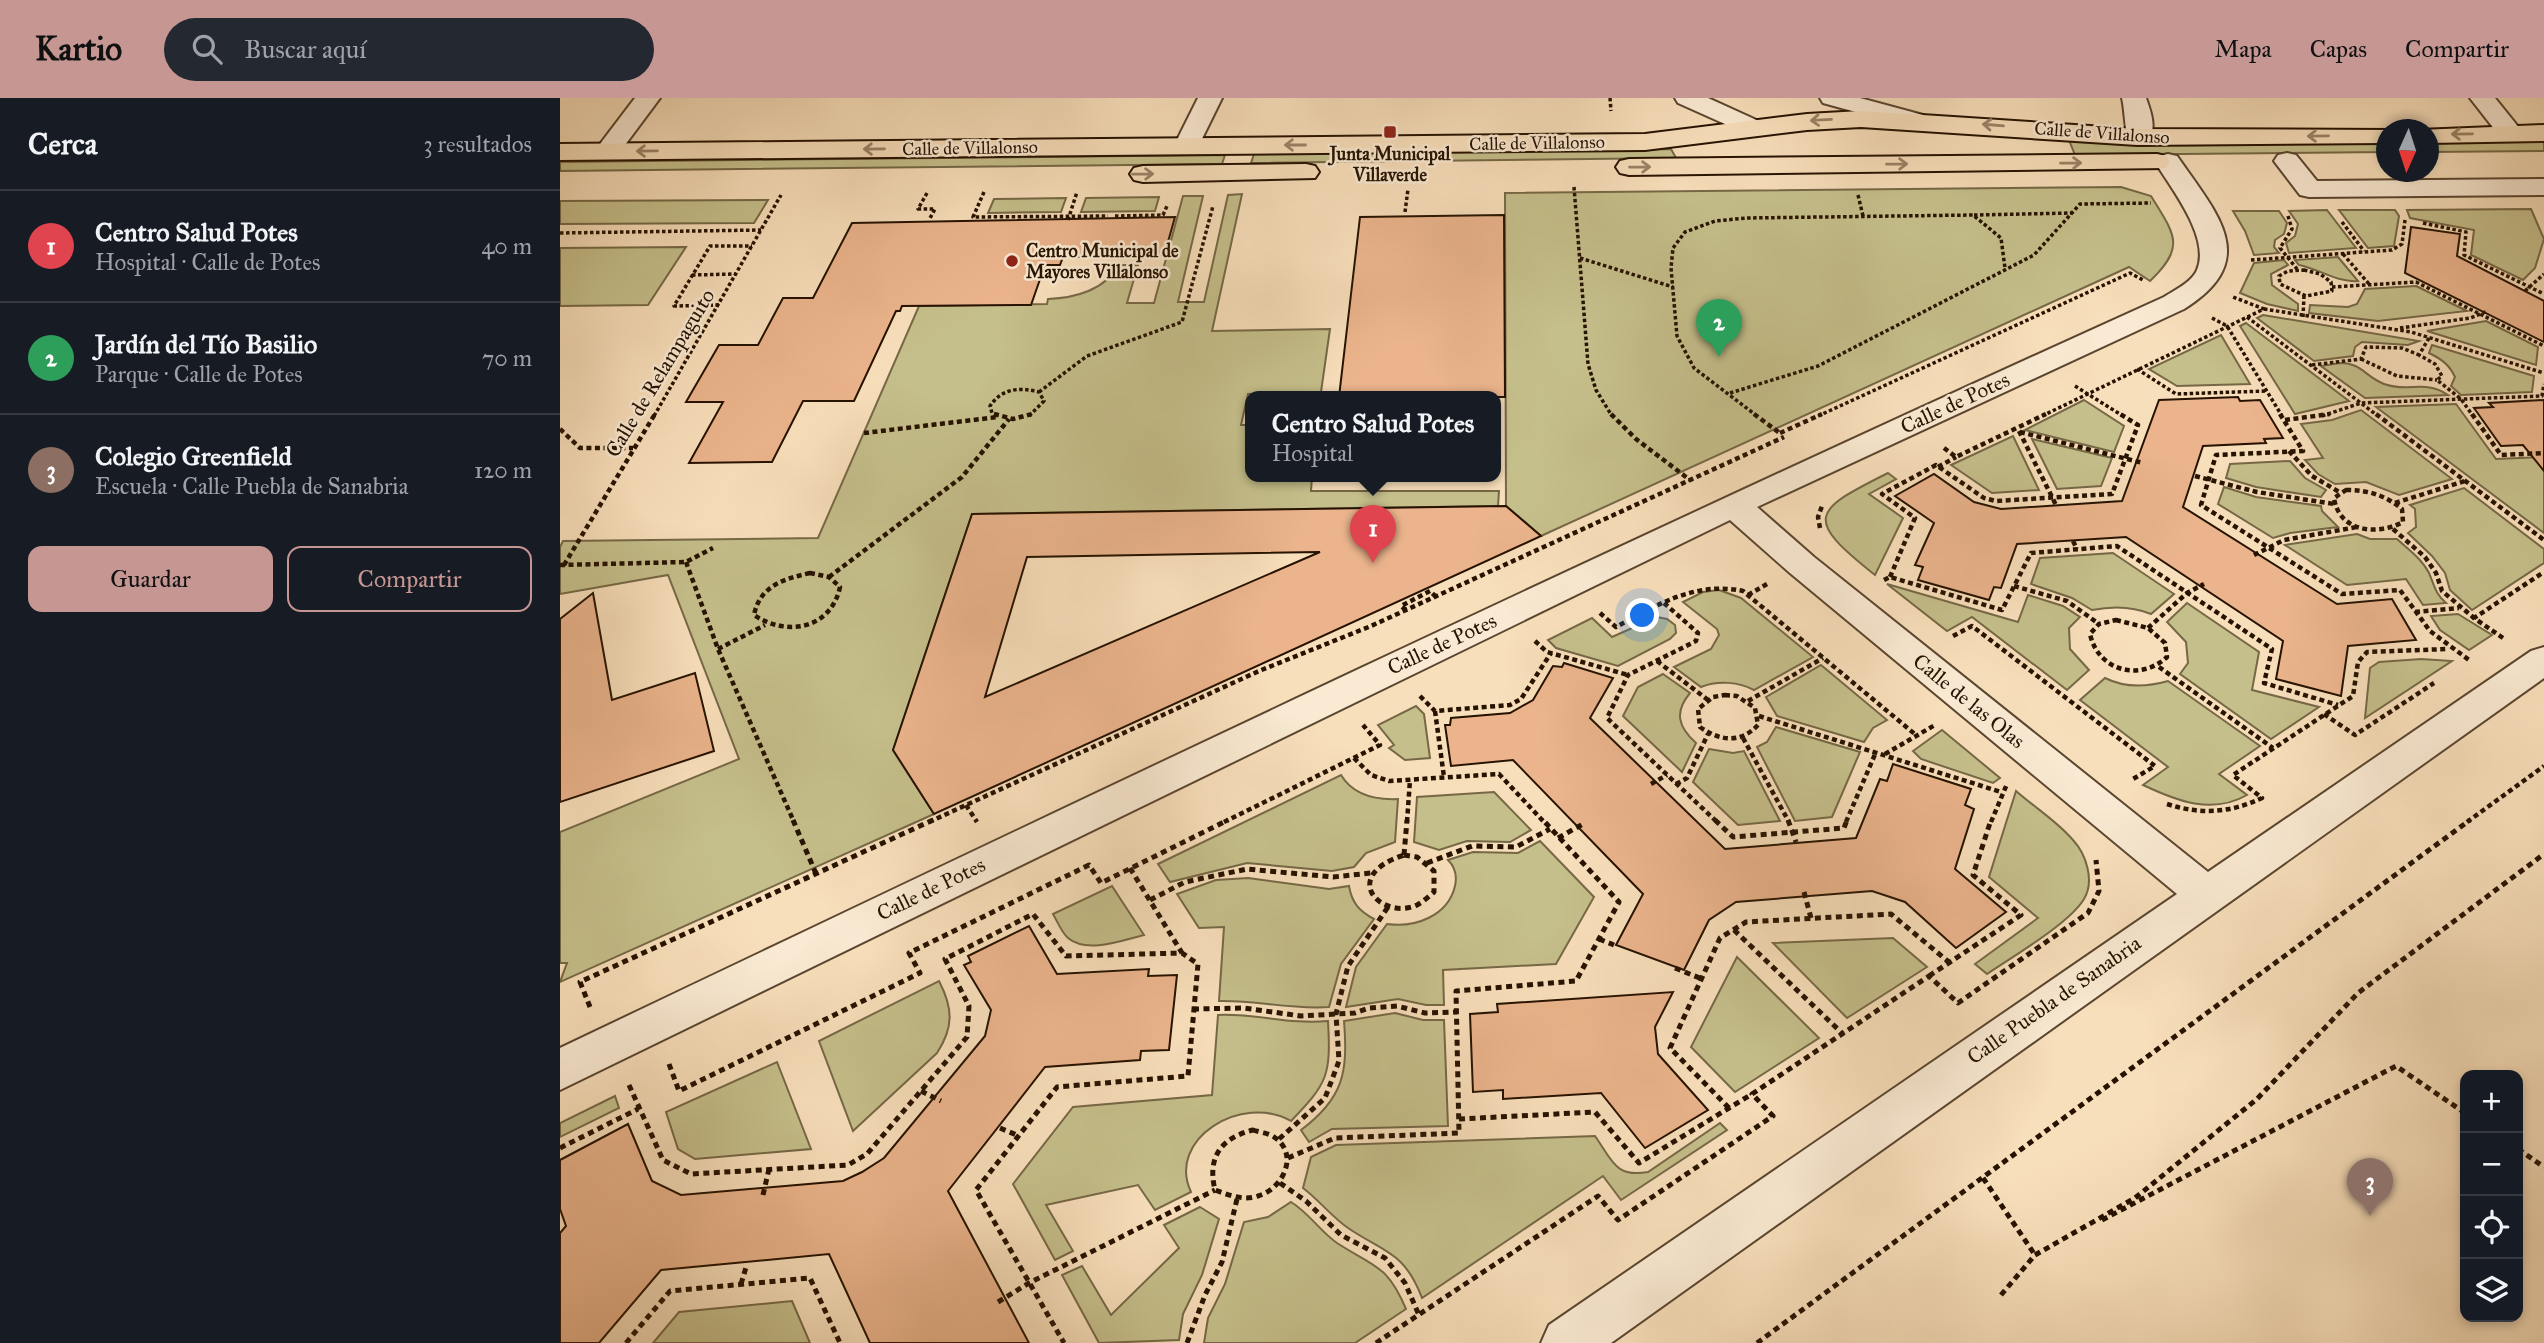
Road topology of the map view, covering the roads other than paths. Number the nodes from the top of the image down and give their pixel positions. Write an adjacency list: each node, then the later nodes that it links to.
1 (649, 98): 16 (street)
2 (1210, 98): 14 (street)
3 (1687, 98): 8 (street)
4 (1832, 98): 7 (street)
5 (2134, 98): 13 (street)
6 (2482, 98): 10 (street)
7 (1914, 120): 8 (main road, Calle de Villalonso, one-way to 8); 13 (main road, Calle de Villalonso, one-way to 7); 20 (main road)
8 (1754, 128): 14 (main road, Calle de Villalonso, one-way to 14); 21 (main road)
9 (2544, 133): 10 (main road)
10 (2511, 134): 12 (main road, one-way to 12)
11 (2376, 135): 13 (main road, Calle de Villalonso, one-way to 13)
12 (2439, 135)
13 (2139, 137)
14 (1187, 146): 16 (main road, Calle de Villalonso, one-way to 16)
15 (560, 152): 16 (main road, Calle de Villalonso)
16 (607, 152)
17 (2324, 161): 19 (main road, Calle de Villalonso)
18 (2168, 162): 19 (main road, Calle de Villalonso); 20 (main road, Calle de Villalonso, one-way to 18); 26 (street, Calle de Potes)
19 (2287, 162): 25 (street)
20 (1929, 164): 21 (main road, Calle de Villalonso, one-way to 20)
21 (1816, 166): 22 (main road, Calle de Villalonso, one-way to 21)
22 (1549, 168)
23 (1335, 171): 24 (main road, one-way to 23)
24 (1120, 174)
25 (2544, 187)
26 (1735, 506): 28 (street, Calle de las Olas); 29 (street, Calle de Potes)
27 (2544, 660): 28 (street, Calle Puebla de Sanabria)
28 (2206, 894): 30 (street, Calle Puebla de Sanabria)
29 (560, 1070)
30 (1567, 1343)

